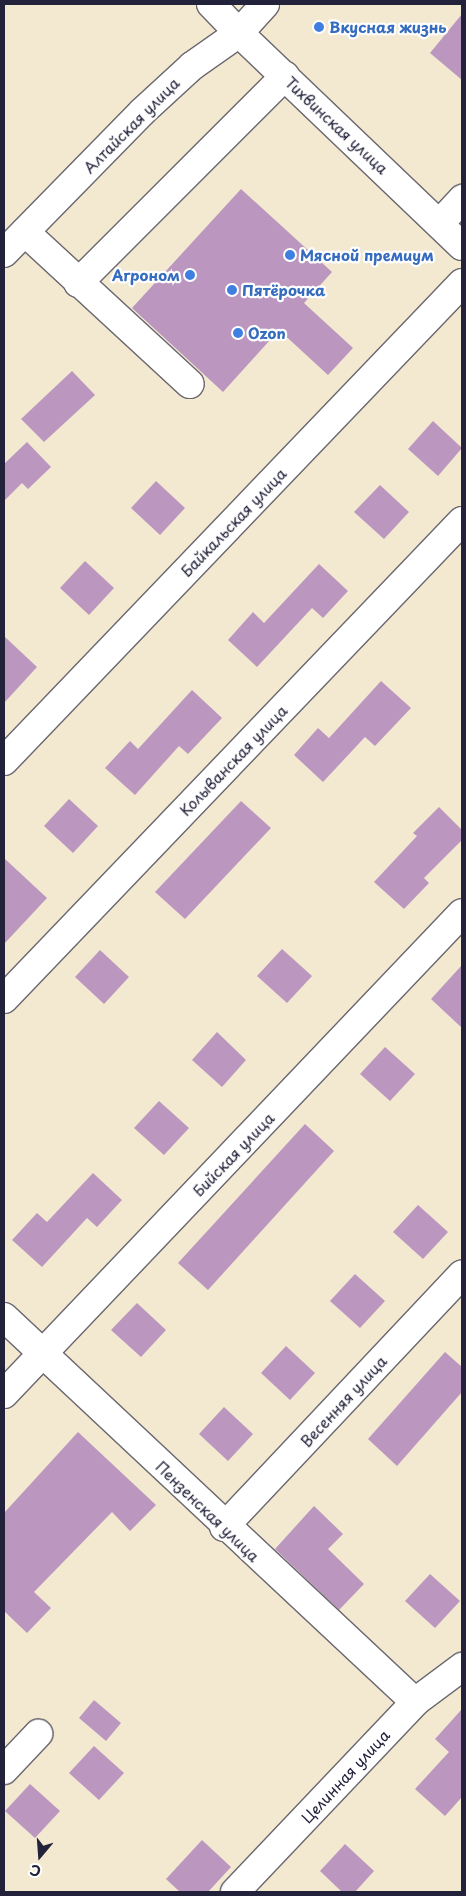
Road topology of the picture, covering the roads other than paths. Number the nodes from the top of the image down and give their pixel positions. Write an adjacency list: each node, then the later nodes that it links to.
1 (211, 4): 3 (street, Тихвинская улица)
2 (265, 4): 3 (street, Алтайская улица)
3 (239, 33): 4 (street, Тихвинская улица); 7 (street, Алтайская улица)
4 (285, 76): 6 (street, Тихвинская улица); 10 (street)
5 (462, 199): 6 (street)
6 (440, 223): 8 (street, Тихвинская улица)
7 (25, 232): 9 (street, Алтайская улица); 10 (street)
8 (462, 246)
9 (4, 253)
10 (78, 283): 12 (street)
11 (462, 283): 14 (street, Байкальская улица)
12 (190, 384)
13 (462, 521): 16 (street, Колыванская улица)
14 (4, 761)
15 (462, 913): 19 (street, Бийская улица)
16 (4, 998)
17 (462, 1274): 21 (street, Весенняя улица)
18 (4, 1317): 19 (street, Пензенская улица)
19 (44, 1352): 20 (street, Бийская улица); 21 (street, Пензенская улица)
20 (4, 1394)
21 (224, 1527): 23 (street, Пензенская улица)
22 (462, 1667): 23 (street, Целинная улица)
23 (415, 1702): 26 (street, Целинная улица)
24 (38, 1734): 25 (street)
25 (4, 1770)
26 (235, 1892)

